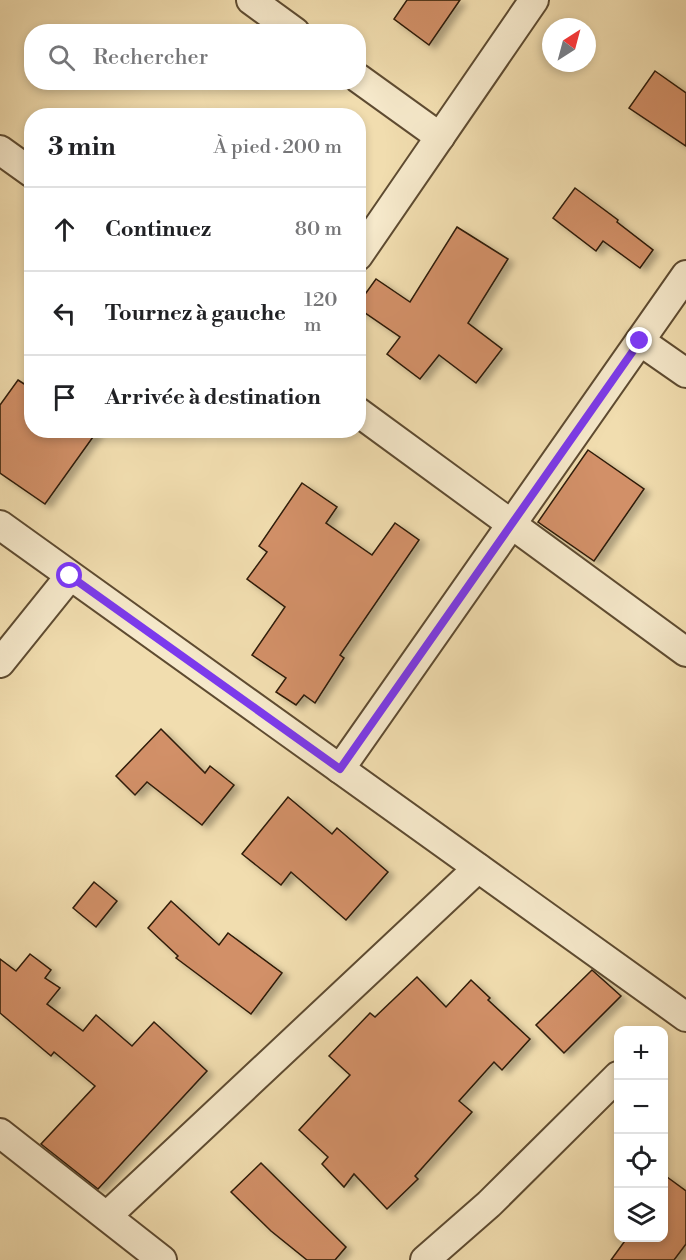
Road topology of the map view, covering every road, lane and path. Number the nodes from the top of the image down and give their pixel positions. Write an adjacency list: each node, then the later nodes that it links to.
1 (251, 0): 3 (street)
2 (534, 0): 5 (street)
3 (284, 24)
4 (366, 84): 5 (street)
5 (440, 137): 8 (street)
6 (0, 150): 7 (street)
7 (24, 167)
8 (366, 244)
9 (686, 275): 10 (street)
10 (640, 341): 11 (street); 13 (street)
11 (686, 373)
12 (366, 418): 13 (street)
13 (512, 524): 16 (street); 18 (street)
14 (0, 525): 15 (street)
15 (70, 576): 17 (street); 18 (street)
16 (686, 652)
17 (0, 663)
18 (340, 769): 19 (street)
19 (478, 868): 20 (street); 23 (street)
20 (679, 1018)
21 (614, 1080): 25 (street)
22 (0, 1133): 23 (street)
23 (107, 1216): 24 (street)
24 (162, 1260)
25 (425, 1260)

